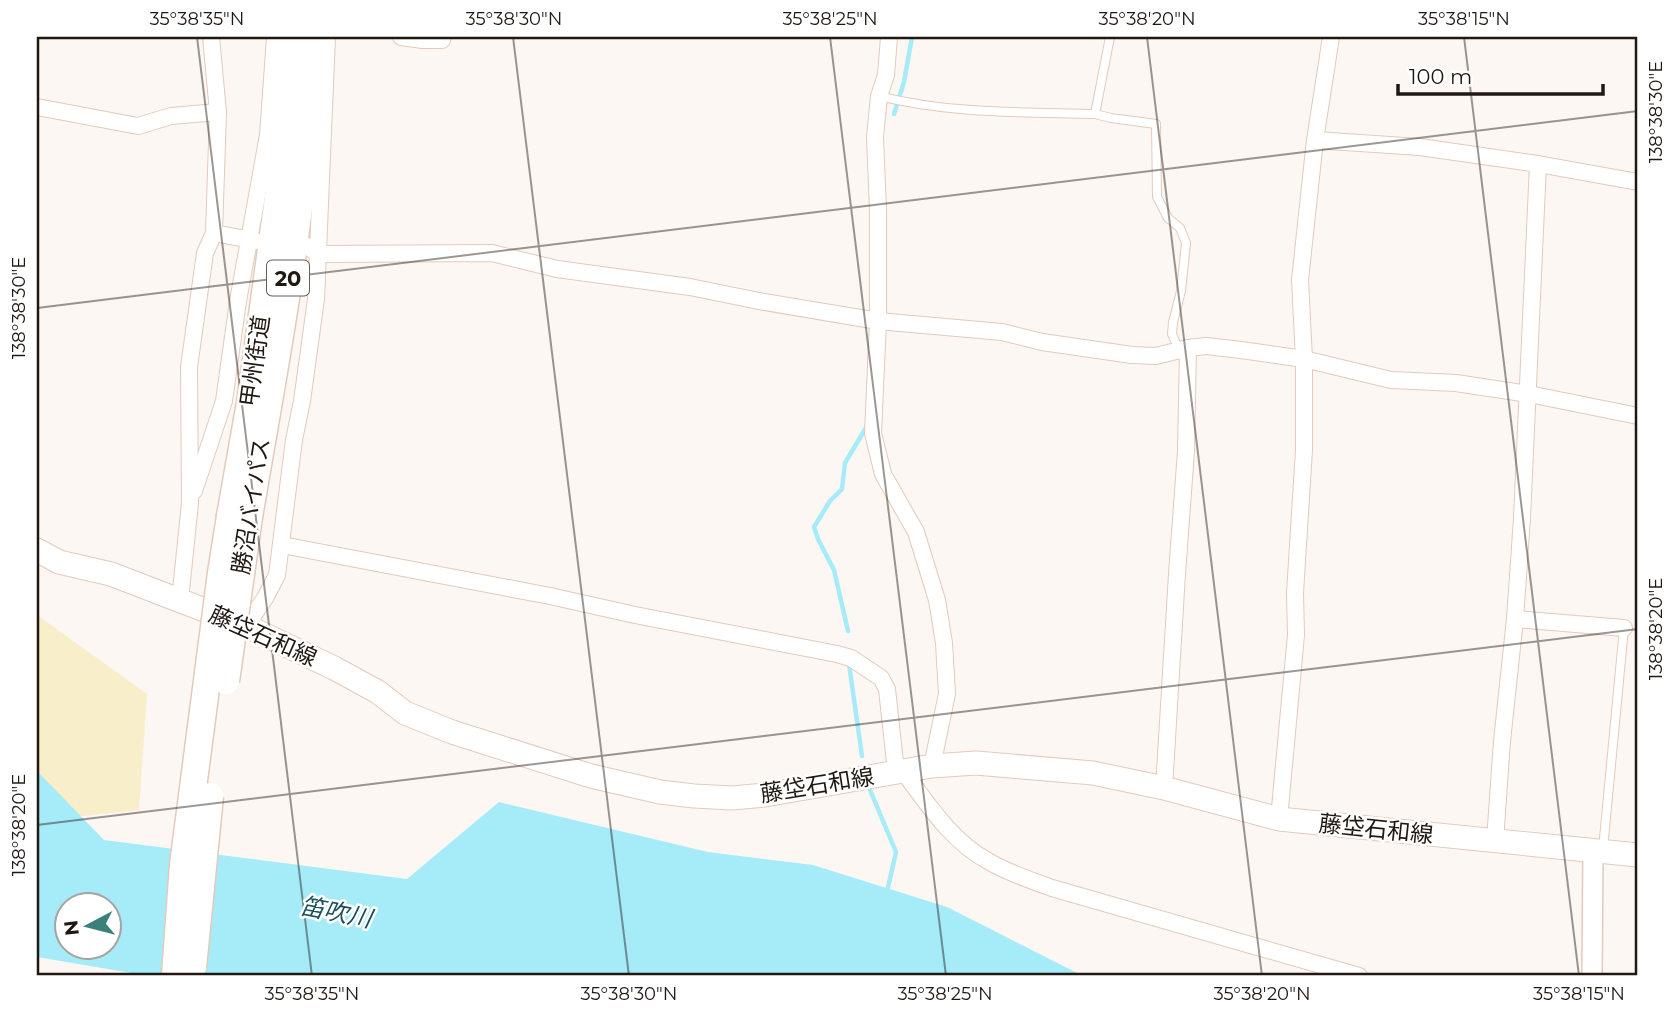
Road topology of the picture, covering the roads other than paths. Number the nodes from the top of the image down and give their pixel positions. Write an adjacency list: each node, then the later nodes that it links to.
1 (211, 37): 13 (street)
2 (275, 37): 19 (street)
3 (289, 37): 27 (highway, 甲州街道 / 20)
4 (313, 37): 27 (highway, 勝沼バイパス / 20)
5 (327, 37): 20 (street)
6 (401, 37): 7 (street)
7 (443, 37)
8 (889, 37): 11 (street)
9 (1110, 37): 14 (lane)
10 (1331, 37): 15 (street)
11 (885, 97): 14 (lane); 21 (street)
12 (37, 107): 13 (street)
13 (218, 112): 18 (street)
14 (1095, 114): 22 (lane)
15 (1315, 140): 16 (street); 23 (street)
16 (1538, 164): 17 (street); 24 (street)
17 (1638, 182)
18 (214, 233): 19 (street); 26 (street)
19 (255, 241): 26 (street)
20 (312, 250): 21 (street); 28 (street)
21 (878, 321): 22 (street); 34 (street)
22 (1183, 349): 23 (street); 36 (street)
23 (1304, 359): 24 (street); 37 (street)
24 (1529, 394): 25 (street); 31 (street)
25 (1638, 416)
26 (190, 503): 30 (street)
27 (240, 517): 41 (highway, 甲州街道 / 20, bridge); 42 (highway, 勝沼バイパス / 20, bridge)
28 (282, 545): 32 (street); 35 (street)
29 (37, 550): 30 (main road, 藤垈石和線)
30 (180, 600): 32 (main road, 藤垈石和線)
31 (1515, 619): 33 (street); 38 (street)
32 (246, 626): 35 (main road, 藤垈石和線)
33 (1624, 628): 39 (lane)
34 (932, 766): 35 (main road, 藤垈石和線); 36 (main road, 藤垈石和線)
35 (898, 772): 43 (street)
36 (1164, 788): 37 (main road, 藤垈石和線)
37 (1279, 819): 38 (main road, 藤垈石和線)
38 (1495, 841): 39 (main road, 藤垈石和線)
39 (1598, 851): 40 (main road, 藤垈石和線); 44 (street)
40 (1638, 855)
41 (175, 976)
42 (193, 976)
43 (1359, 976)
44 (1592, 976)

